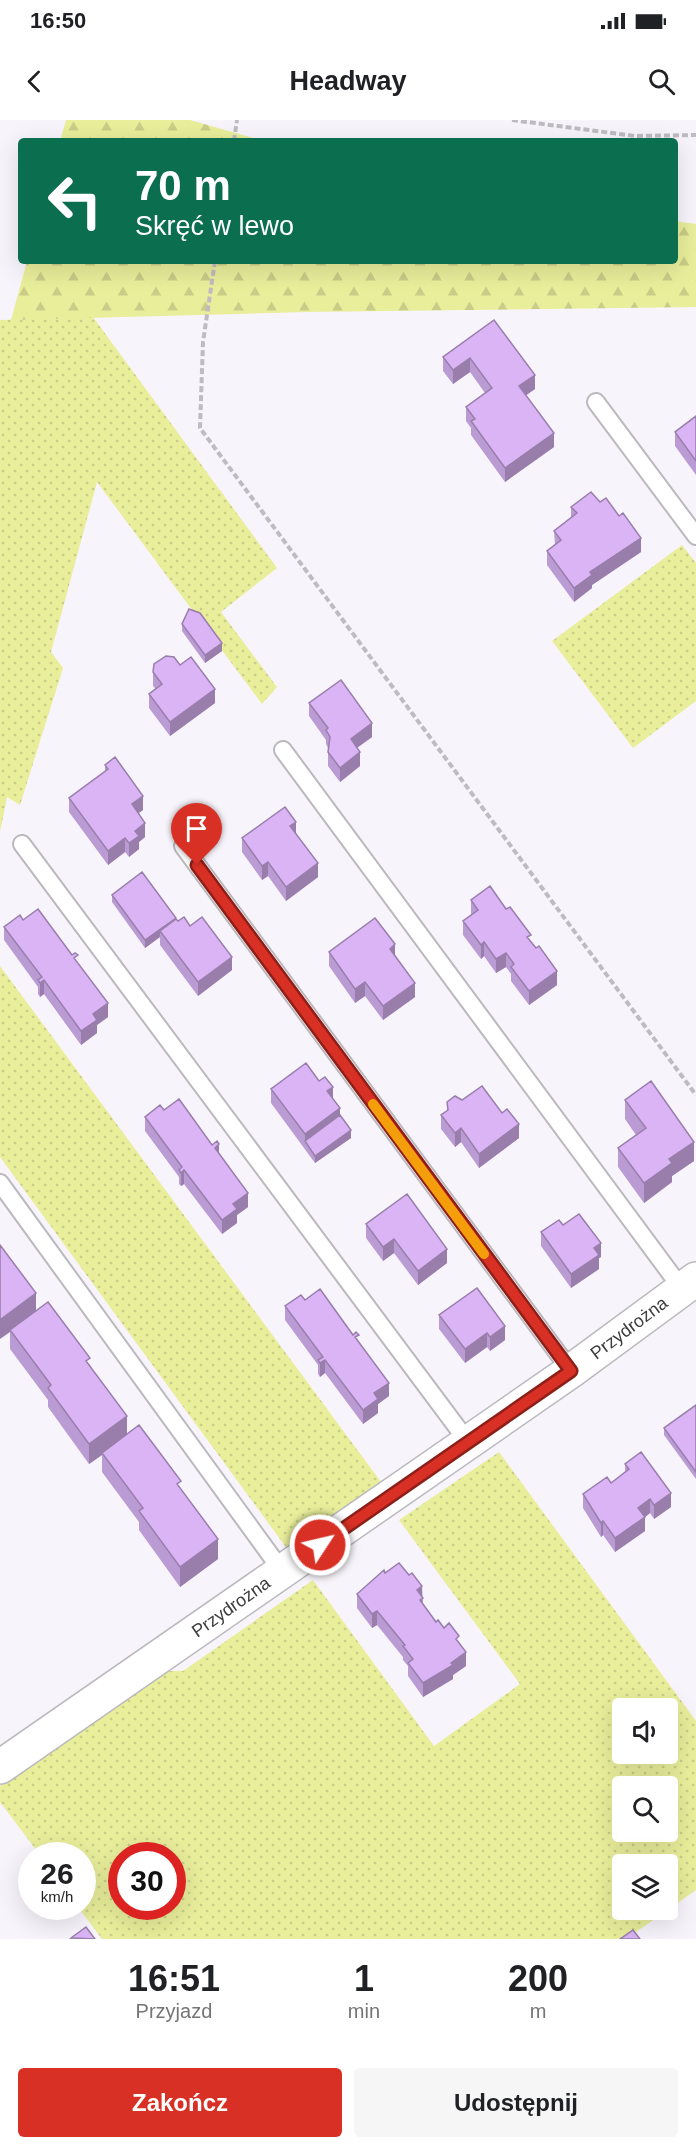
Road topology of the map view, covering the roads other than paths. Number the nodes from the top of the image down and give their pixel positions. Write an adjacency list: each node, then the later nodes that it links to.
1 (596, 402): 2 (lane)
2 (696, 536)
3 (283, 750): 7 (lane)
4 (22, 844): 9 (lane)
5 (183, 846): 8 (lane)
6 (0, 1183): 10 (lane)
7 (689, 1284): 8 (street, Przydrożna)
8 (571, 1371): 9 (street, Przydrożna)
9 (468, 1442): 10 (street, Przydrożna)
10 (282, 1571): 11 (street, Przydrożna)
11 (0, 1767)

